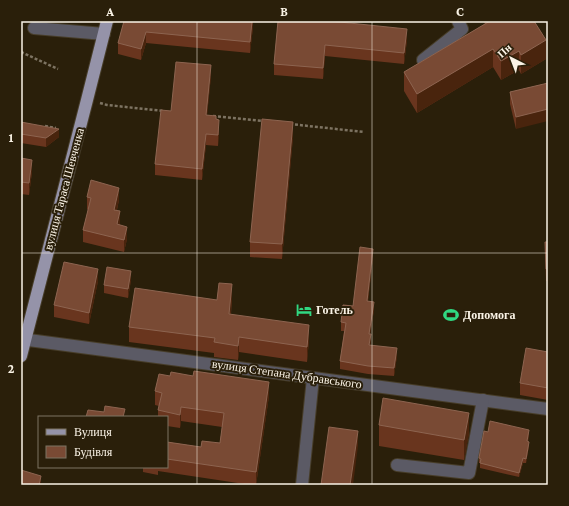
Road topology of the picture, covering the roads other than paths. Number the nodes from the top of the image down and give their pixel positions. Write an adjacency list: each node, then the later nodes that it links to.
1 (107, 21): 4 (main road, вулиця Тараса Шевченка)
2 (458, 21): 5 (street)
3 (34, 28): 4 (street)
4 (104, 34): 6 (main road, вулиця Тараса Шевченка)
5 (423, 60)
6 (23, 339): 7 (main road, вулиця Тараса Шевченка); 8 (street, вулиця Степана Дубравського)
7 (21, 356)
8 (313, 378): 9 (street, вулиця Степана Дубравського); 12 (street)
9 (483, 400): 10 (street, вулиця Степана Дубравського); 11 (street)
10 (548, 409)
11 (397, 465)
12 (302, 485)

